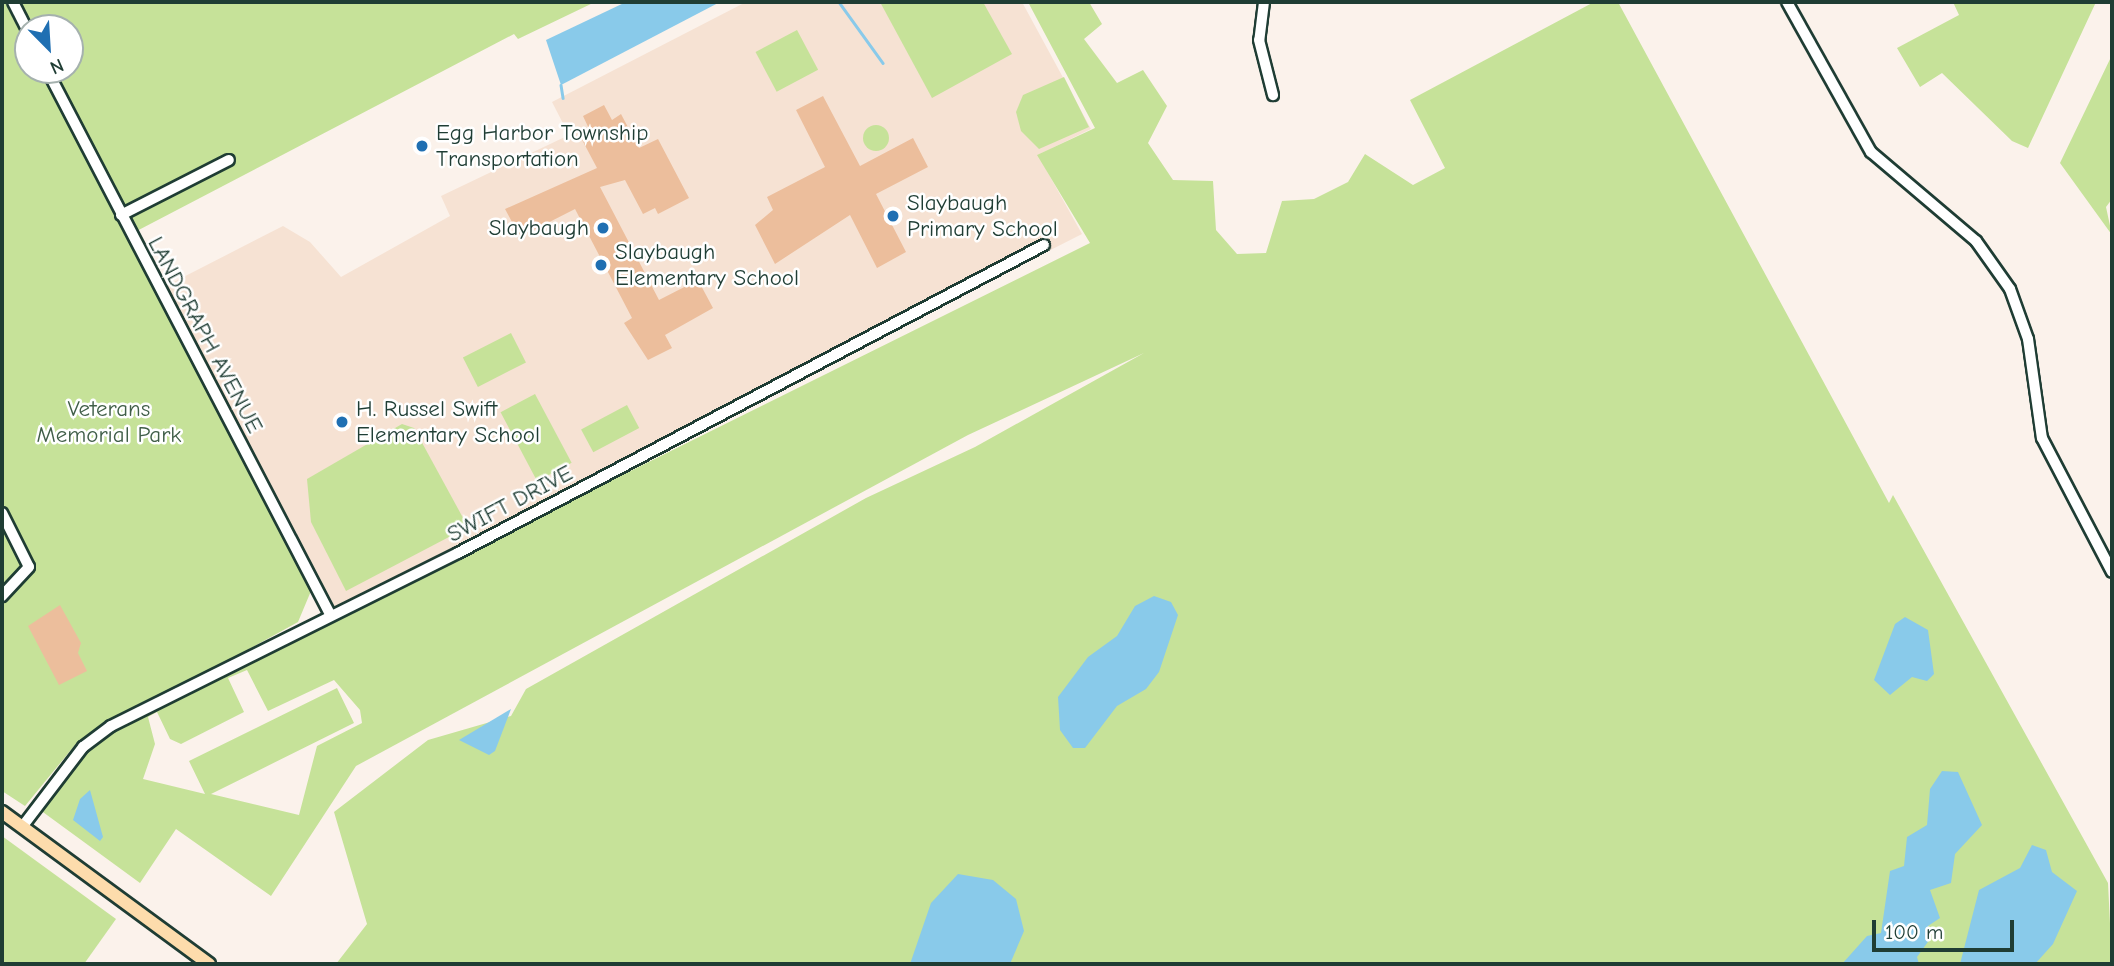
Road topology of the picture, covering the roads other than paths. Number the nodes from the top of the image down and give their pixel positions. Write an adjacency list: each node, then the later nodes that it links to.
1 (1264, 2): 4 (street)
2 (1787, 2): 9 (street)
3 (54, 84): 6 (street, LANDGRAPH AVENUE)
4 (1273, 94)
5 (229, 160): 6 (street)
6 (121, 215): 11 (street, LANDGRAPH AVENUE)
7 (1044, 245): 11 (street, SWIFT DRIVE)
8 (2, 513): 10 (street)
9 (2112, 572)
10 (2, 596)
11 (331, 616): 13 (street, SWIFT DRIVE)
12 (2, 812): 13 (main road)
13 (22, 827): 14 (main road)
14 (209, 964)

